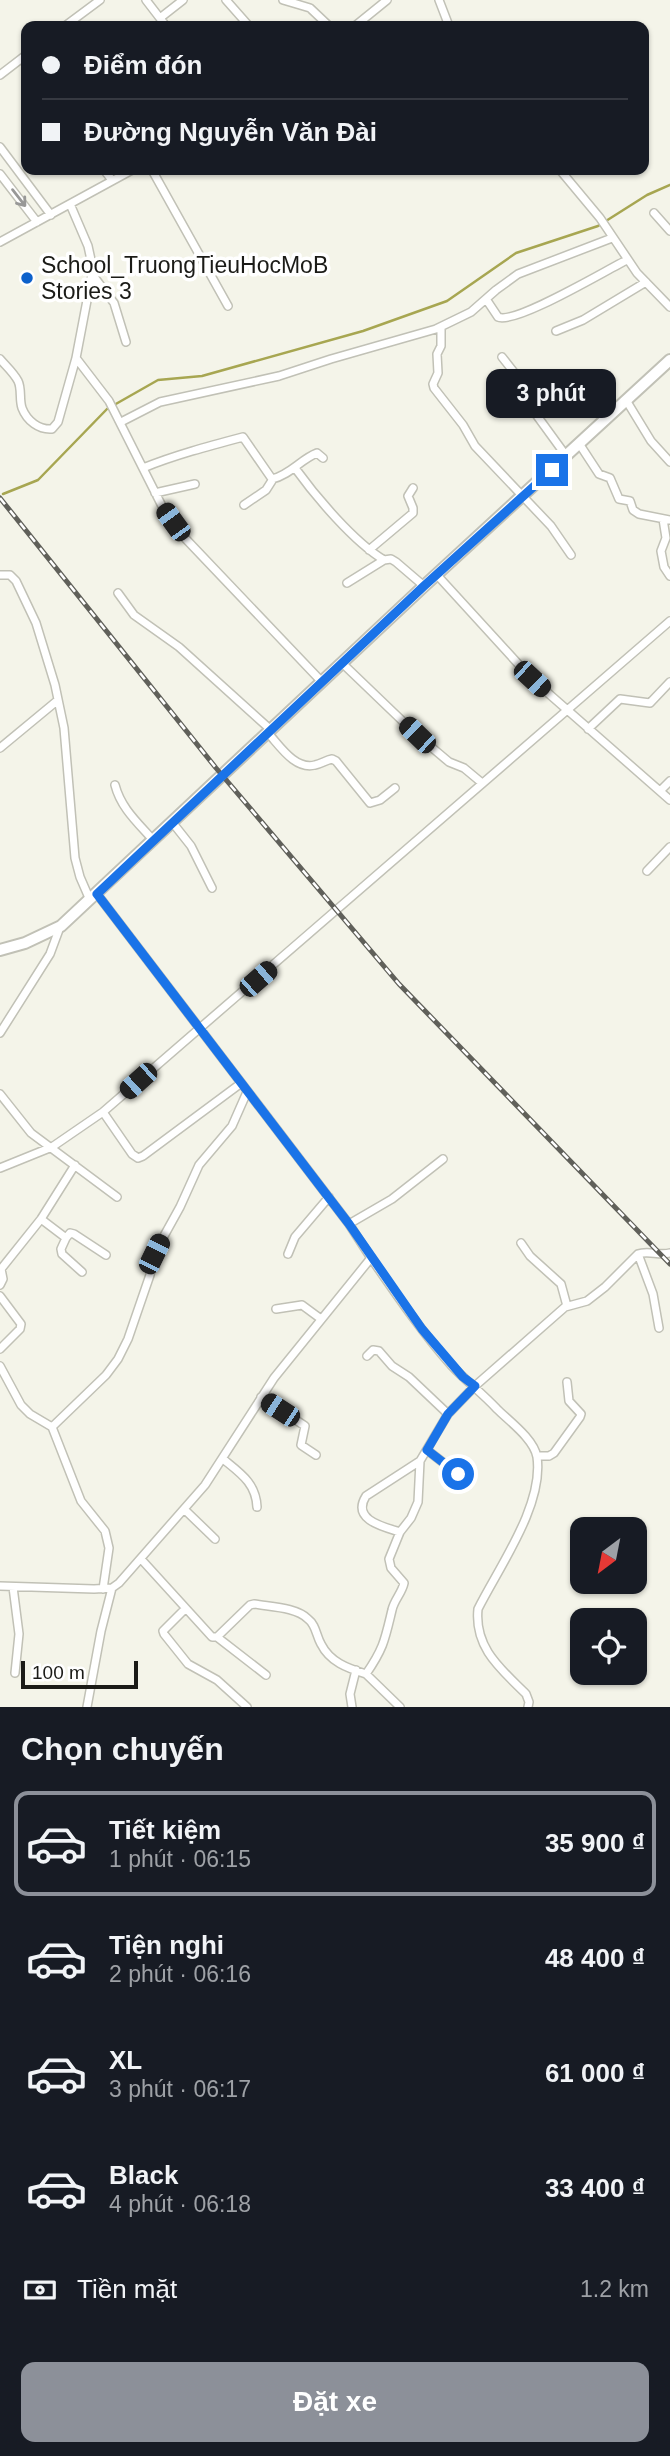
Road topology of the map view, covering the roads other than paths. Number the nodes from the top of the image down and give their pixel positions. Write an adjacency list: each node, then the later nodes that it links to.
1 (100, 0): 9 (street)
2 (146, 0): 8 (street)
3 (183, 0): 8 (street)
4 (226, 0): 11 (street)
5 (282, 0): 12 (street)
6 (387, 0): 13 (street)
7 (439, 0): 14 (street)
8 (160, 18): 10 (street)
9 (79, 21)
10 (162, 21)
11 (245, 21)
12 (324, 21)
13 (361, 21)
14 (447, 21)
15 (21, 62): 16 (street)
16 (0, 75)
17 (0, 147): 26 (street)
18 (0, 174): 27 (street, one-way to 27)
19 (108, 175): 23 (street)
20 (122, 175): 23 (street)
21 (155, 175): 35 (street)
22 (564, 175): 29 (street)
23 (112, 180): 24 (street)
24 (70, 204): 26 (street); 32 (street)
25 (654, 213): 28 (street)
26 (51, 215): 27 (street)
27 (37, 222): 30 (street)
28 (670, 231)
29 (612, 238): 31 (street); 34 (street)
30 (0, 242)
31 (627, 260): 33 (street); 34 (street)
32 (92, 274): 39 (street); 41 (street)
33 (646, 282): 36 (street); 38 (street)
34 (486, 299): 37 (street)
35 (228, 306)
36 (670, 307)
37 (441, 327): 45 (street); 56 (street)
38 (556, 331)
39 (126, 342)
40 (502, 357): 47 (street)
41 (76, 358): 42 (street); 45 (street)
42 (0, 359)
43 (670, 360): 44 (street)
44 (626, 400): 46 (street); 49 (street)
45 (121, 422): 50 (street)
46 (580, 445): 47 (street); 58 (street)
47 (567, 457): 56 (street)
48 (323, 458): 51 (street)
49 (670, 461)
50 (143, 468): 52 (street); 55 (street)
51 (295, 468): 52 (street); 59 (street)
52 (273, 479): 57 (street)
53 (195, 484): 55 (street)
54 (413, 488): 59 (street)
55 (155, 493): 70 (street)
56 (522, 497): 60 (street); 63 (street)
57 (244, 505)
58 (666, 520): 64 (street)
59 (369, 550): 61 (street)
60 (571, 555)
61 (384, 561): 65 (street); 66 (street)
62 (0, 575): 72 (street)
63 (437, 575): 66 (street); 73 (street)
64 (670, 576)
65 (347, 583)
66 (424, 586): 69 (street)
67 (118, 593): 75 (street)
68 (670, 621): 73 (street)
69 (342, 663): 70 (street); 78 (street)
70 (322, 682): 75 (street)
71 (670, 682): 74 (street)
72 (58, 700): 76 (street); 88 (street)
73 (566, 710): 74 (street); 78 (street)
74 (588, 729): 81 (street)
75 (270, 732): 80 (street); 83 (street)
76 (0, 748)
77 (670, 781): 81 (street)
78 (482, 783): 91 (street)
79 (115, 785): 84 (street)
80 (395, 788)
81 (661, 790): 82 (street)
82 (670, 800)
83 (172, 822): 84 (street); 87 (street)
84 (153, 839): 88 (street)
85 (670, 847): 86 (street)
86 (647, 871)
87 (212, 888)
88 (93, 897): 89 (street); 91 (street)
89 (61, 926): 90 (street); 92 (street)
90 (0, 950)
91 (200, 1029): 93 (street); 96 (street)
92 (0, 1033)
93 (240, 1084): 94 (street); 96 (street)
94 (247, 1092): 102 (street); 127 (street)
95 (0, 1094): 97 (street)
96 (103, 1112): 97 (street)
97 (52, 1147): 99 (street); 100 (street)
98 (443, 1159): 104 (street)
99 (75, 1165): 101 (street); 103 (street)
100 (0, 1168)
101 (117, 1197)
102 (329, 1197): 104 (street); 108 (street)
103 (41, 1219): 105 (street); 112 (street)
104 (349, 1224): 111 (street)
105 (66, 1238): 110 (street); 113 (street)
106 (521, 1243): 116 (street)
107 (670, 1253): 109 (street)
108 (288, 1254)
109 (638, 1254): 116 (street); 119 (street)
110 (106, 1255)
111 (371, 1258): 118 (street); 124 (street)
112 (1, 1269): 114 (street)
113 (82, 1272)
114 (0, 1286)
115 (0, 1296): 120 (street)
116 (567, 1306): 124 (street)
117 (276, 1309): 118 (street)
118 (321, 1319): 125 (street)
119 (659, 1328)
120 (0, 1349)
121 (367, 1356): 126 (street)
122 (0, 1366): 127 (street)
123 (567, 1382): 130 (street)
124 (475, 1386): 126 (street); 130 (street)
125 (261, 1397): 129 (street); 131 (street)
126 (448, 1414): 128 (street)
127 (52, 1427): 141 (street)
128 (427, 1450): 132 (street); 133 (street)
129 (316, 1455)
130 (537, 1456): 148 (street)
131 (223, 1459): 134 (street); 135 (street)
132 (420, 1461): 136 (street); 136 (street)
133 (458, 1474)
134 (257, 1507)
135 (185, 1510): 137 (street); 138 (street)
136 (401, 1532): 146 (street)
137 (215, 1539)
138 (141, 1559): 141 (street); 142 (street)
139 (0, 1586): 140 (street)
140 (13, 1587): 141 (street); 145 (street)
141 (108, 1589): 149 (street)
142 (185, 1609): 143 (street); 150 (street)
143 (217, 1637): 144 (street); 147 (street)
144 (356, 1670): 146 (street); 151 (street)
145 (15, 1672)
146 (366, 1674): 152 (street)
147 (266, 1675)
148 (530, 1705)
149 (87, 1707)
150 (247, 1707)
151 (352, 1707)
152 (400, 1707)

